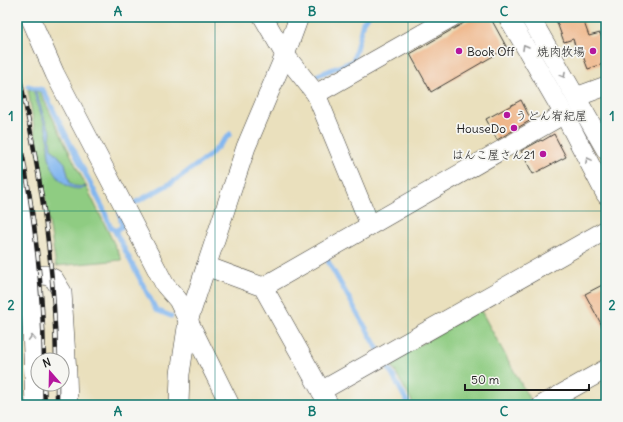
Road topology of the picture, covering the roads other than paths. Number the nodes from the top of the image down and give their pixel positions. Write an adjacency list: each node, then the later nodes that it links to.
1 (30, 17): 20 (street)
2 (263, 17): 7 (street)
3 (299, 17): 7 (street)
4 (452, 17): 9 (street)
5 (508, 17): 11 (street, one-way to 5)
6 (530, 17): 10 (street, one-way to 10)
7 (285, 55): 9 (street); 17 (street)
8 (606, 86): 10 (street)
9 (316, 94): 15 (street)
10 (576, 97): 12 (street)
11 (564, 114): 14 (street, one-way to 11); 15 (street)
12 (606, 150)
13 (17, 180): 18 (street)
14 (606, 195)
15 (370, 225): 19 (street)
16 (606, 230): 22 (street)
17 (206, 266): 19 (street); 20 (street)
18 (24, 277): 23 (street, one-way to 18); 24 (street)
19 (263, 287): 22 (street)
20 (188, 321): 25 (street); 26 (street)
21 (606, 369): 27 (street)
22 (325, 398)
23 (34, 405)
24 (68, 405)
25 (179, 405)
26 (230, 405)
27 (542, 405)

